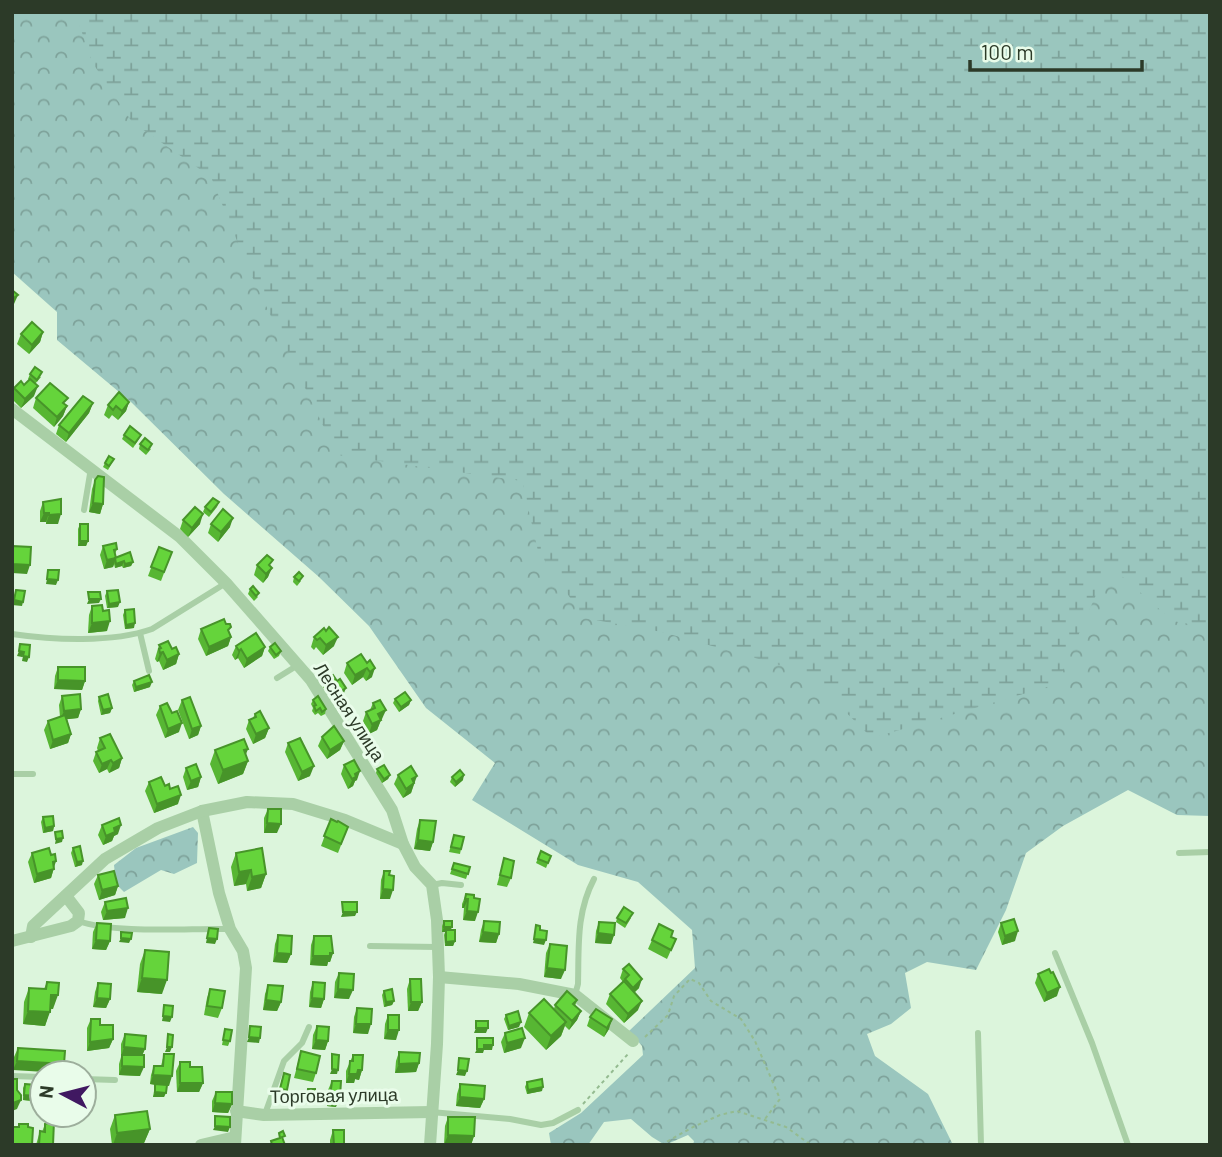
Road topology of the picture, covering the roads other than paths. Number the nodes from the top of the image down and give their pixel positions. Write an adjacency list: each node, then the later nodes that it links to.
1 (12, 409): 2 (street, Лесная улица)
2 (90, 468): 3 (lane); 4 (street, Лесная улица)
3 (84, 510)
4 (226, 583): 5 (lane); 7 (street, Лесная улица)
5 (140, 633): 6 (lane); 8 (lane)
6 (12, 634)
7 (298, 665): 9 (lane); 13 (street, Лесная улица)
8 (149, 671)
9 (277, 678)
10 (12, 774): 11 (lane)
11 (33, 774)
12 (202, 811): 13 (street); 19 (street); 21 (street)
13 (403, 844): 17 (street, Лесная улица)
14 (1210, 852): 15 (lane)
15 (1179, 853)
16 (594, 879): 28 (lane)
17 (432, 885): 18 (lane); 25 (street)
18 (461, 885)
19 (66, 895): 20 (street); 22 (street)
20 (79, 920): 21 (lane); 22 (street)
21 (230, 929): 35 (street)
22 (31, 937): 23 (street)
23 (12, 942)
24 (370, 946): 25 (lane)
25 (437, 947): 27 (street)
26 (1055, 953): 42 (lane)
27 (439, 977): 28 (street); 36 (street)
28 (575, 995): 31 (street)
29 (309, 1027): 37 (lane)
30 (978, 1033): 41 (lane)
31 (633, 1041)
32 (98, 1079): 33 (lane)
33 (115, 1080)
34 (578, 1110): 36 (lane)
35 (236, 1111): 37 (street, Торговая улица); 38 (street)
36 (431, 1112): 37 (street, Торговая улица); 40 (street)
37 (264, 1115)
38 (235, 1141): 39 (street)
39 (201, 1145)
40 (429, 1145)
41 (981, 1145)
42 (1128, 1145)

